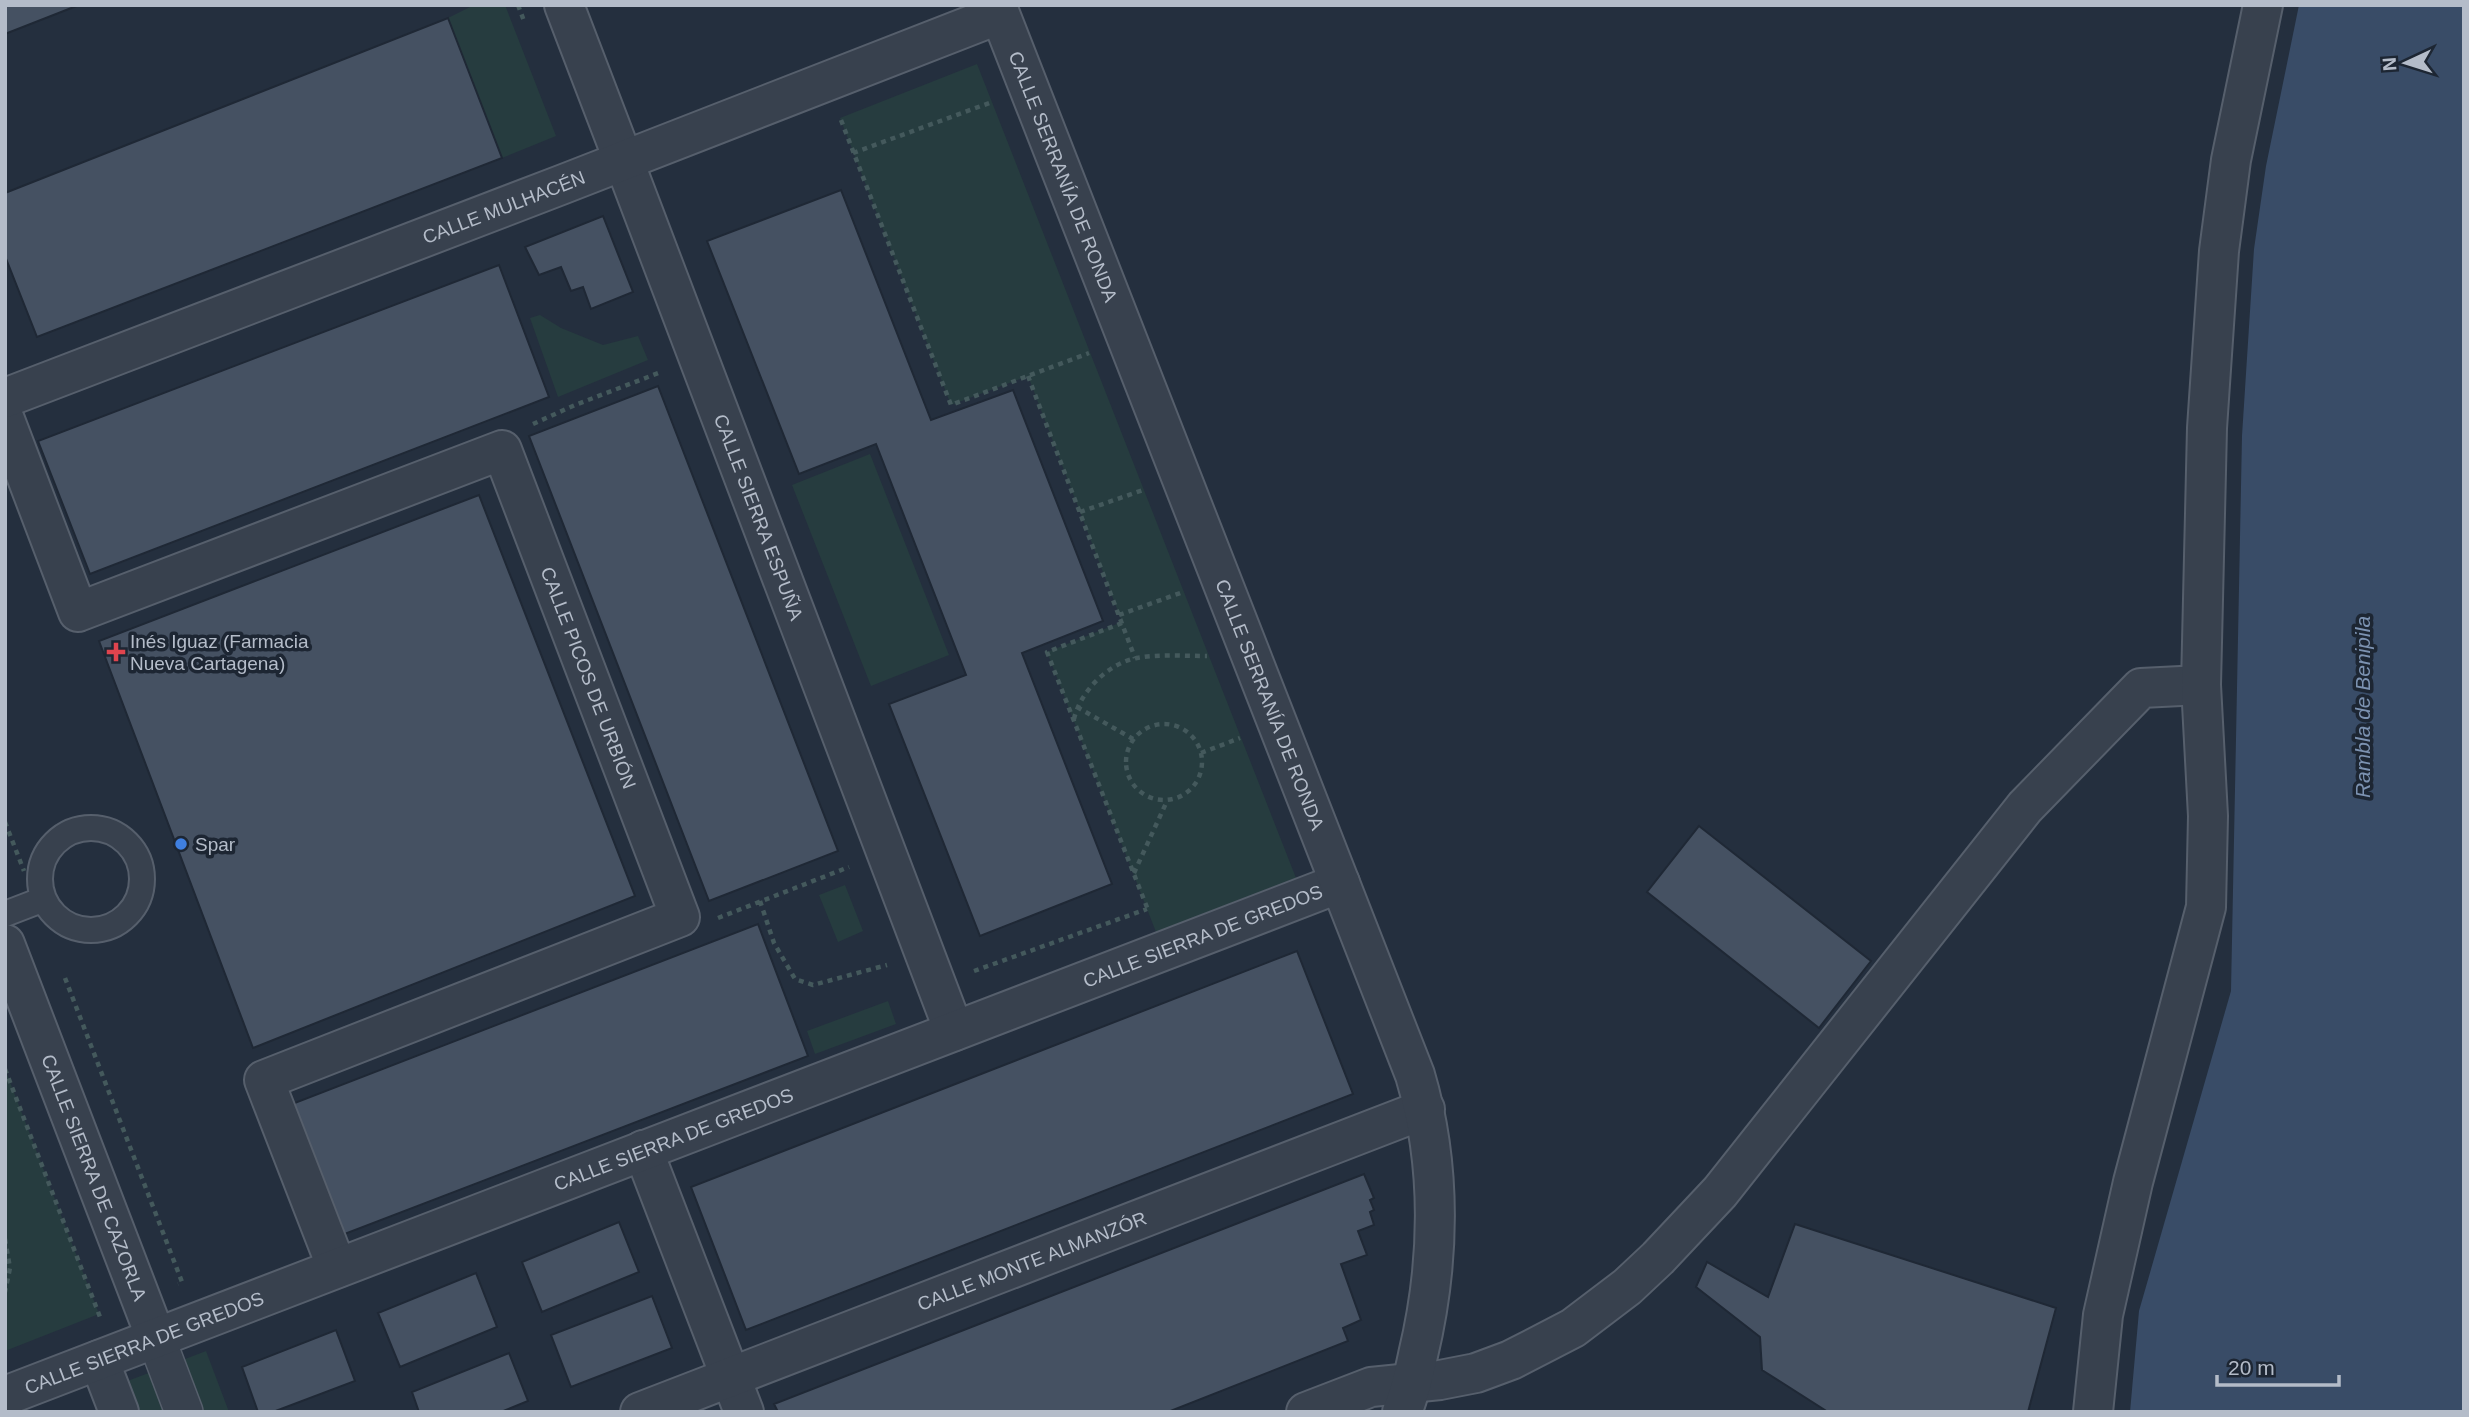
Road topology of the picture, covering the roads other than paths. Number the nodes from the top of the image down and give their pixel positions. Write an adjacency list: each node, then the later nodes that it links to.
1 (564, 5): 4 (street, CALLE SIERRA ESPUÑA)
2 (2263, 5): 7 (street)
3 (1000, 14): 4 (street, CALLE MULHACÉN); 8 (street, CALLE SERRANÍA DE RONDA)
4 (623, 159): 5 (street, CALLE MULHACÉN); 12 (street, CALLE SIERRA ESPUÑA)
5 (5, 398)
6 (5, 420): 15 (street, CALLE PICOS DE URBIÓN)
7 (2201, 685): 20 (street); 25 (street)
8 (1340, 883): 12 (street, CALLE SIERRA DE GREDOS); 13 (street, CALLE SERRANÍA DE RONDA)
9 (40, 901): 9 (lane); 10 (lane)
10 (5, 914)
11 (5, 944): 16 (street, CALLE SIERRA DE CAZORLA)
12 (954, 1031): 14 (street, CALLE SIERRA DE GREDOS)
13 (1425, 1109): 18 (street, CALLE MONTE ALMANZÓR); 20 (street, CALLE SERRANÍA DE RONDA)
14 (643, 1150): 15 (street, CALLE SIERRA DE GREDOS); 18 (street)
15 (337, 1268): 16 (street, CALLE SIERRA DE GREDOS)
16 (156, 1338): 17 (street, CALLE SIERRA DE GREDOS); 22 (street, CALLE SIERRA DE CAZORLA)
17 (99, 1360): 19 (street, CALLE SIERRA DE GREDOS); 21 (street)
18 (738, 1395): 23 (street, CALLE MONTE ALMANZÓR)
19 (5, 1396)
20 (1407, 1397): 24 (street)
21 (119, 1412)
22 (184, 1412)
23 (640, 1412)
24 (1306, 1412)
25 (2093, 1412)

